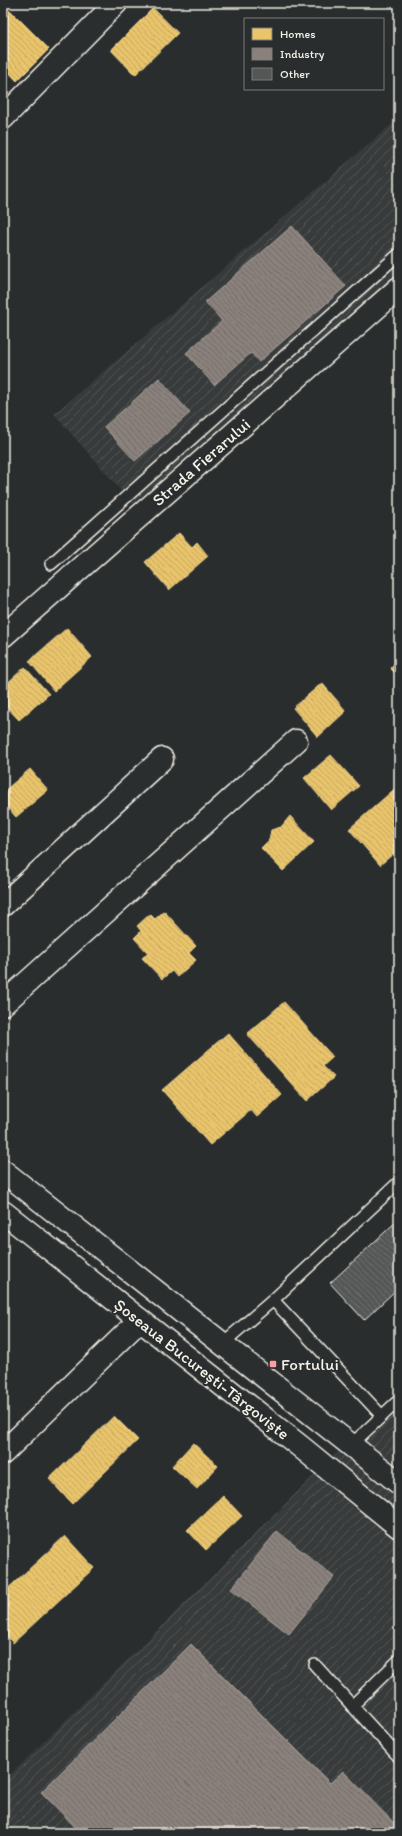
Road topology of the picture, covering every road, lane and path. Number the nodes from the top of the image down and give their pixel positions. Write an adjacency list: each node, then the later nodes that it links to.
1 (116, 3): 2 (street)
2 (3, 118)
3 (399, 254): 5 (lane)
4 (399, 288): 6 (street, Strada Fierarului)
5 (51, 564)
6 (3, 636)
7 (296, 741): 10 (street)
8 (162, 759): 9 (street)
9 (3, 905)
10 (3, 1004)
11 (3, 1172): 16 (street, Șoseaua București-Târgoviște)
12 (399, 1182): 14 (lane)
13 (3, 1212): 15 (street, Șoseaua București-Târgoviște)
14 (273, 1300): 16 (lane); 18 (lane)
15 (140, 1320): 20 (street); 22 (street, Șoseaua București-Târgoviște)
16 (222, 1344): 19 (street, Șoseaua București-Târgoviște)
17 (399, 1400): 18 (lane)
18 (382, 1416): 19 (lane)
19 (351, 1445): 21 (street, Șoseaua București-Târgoviște)
20 (3, 1453)
21 (399, 1483)
22 (399, 1527)
23 (399, 1660): 25 (lane)
24 (315, 1665): 25 (lane)
25 (352, 1706): 26 (lane)
26 (399, 1757)

